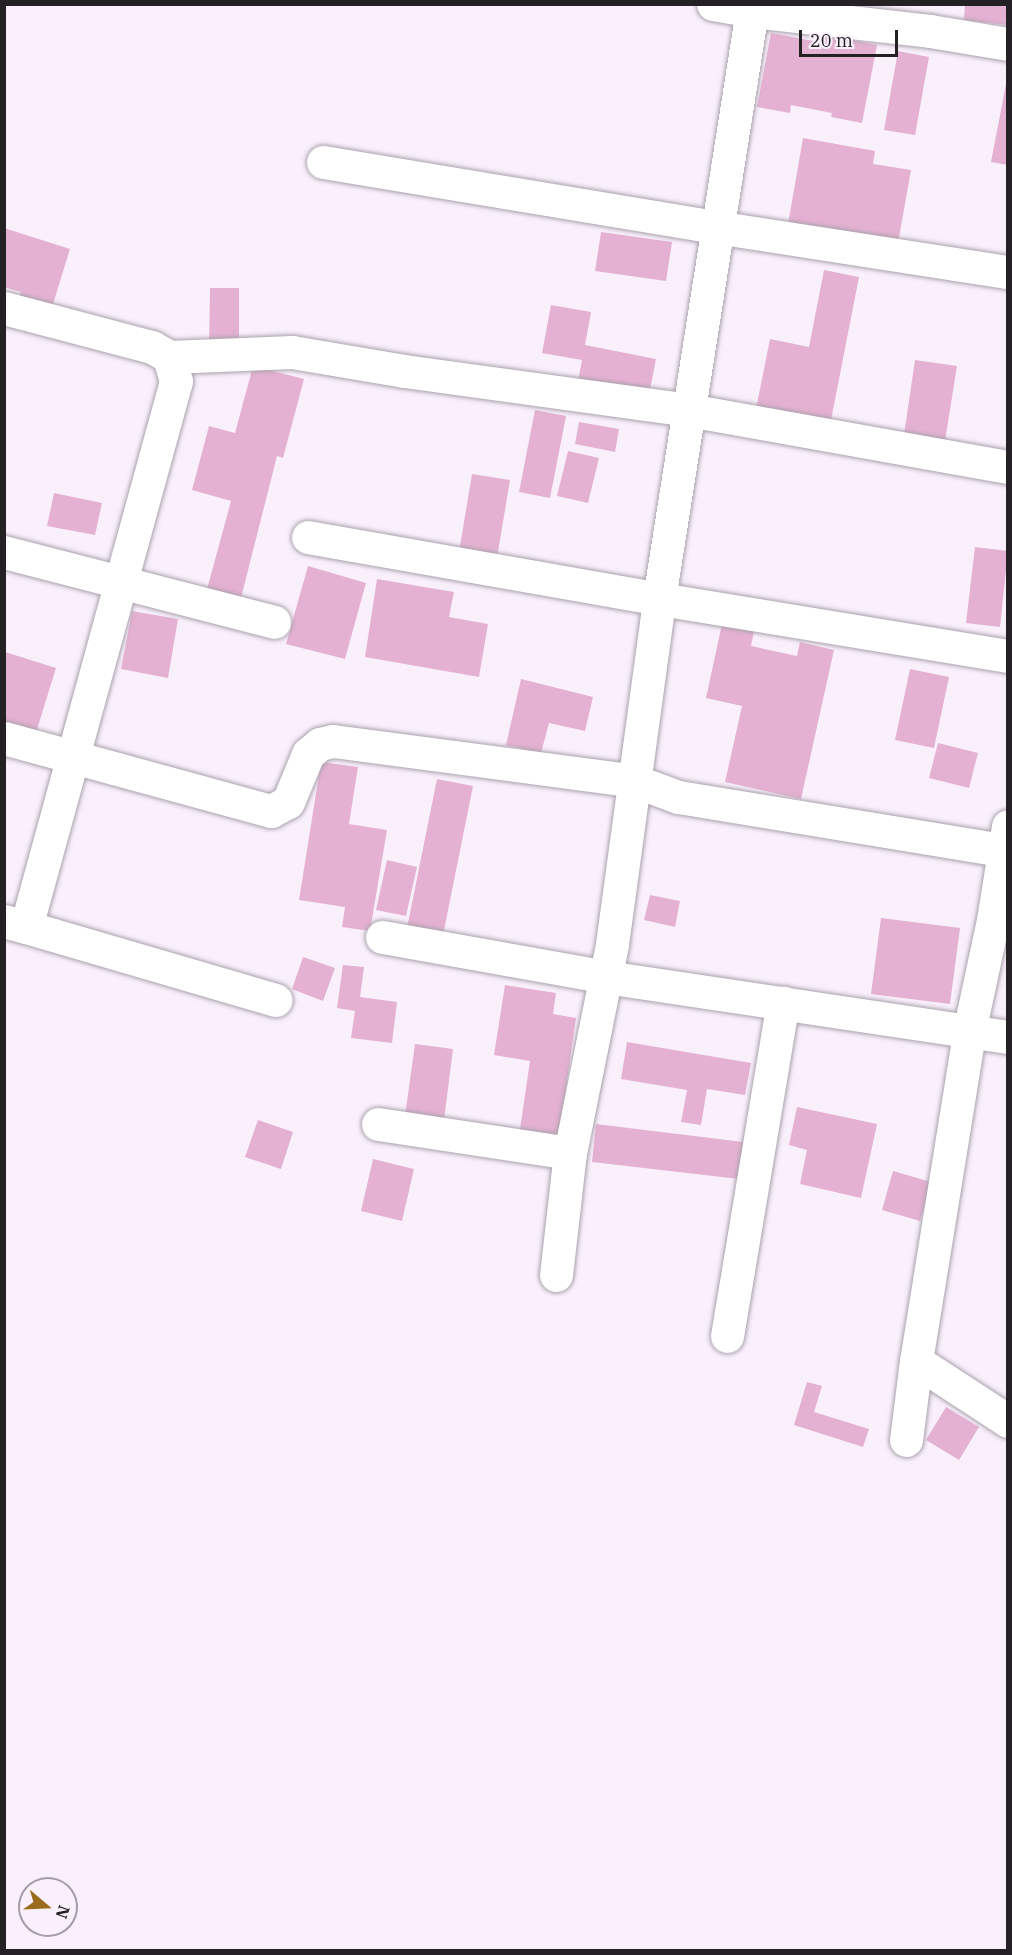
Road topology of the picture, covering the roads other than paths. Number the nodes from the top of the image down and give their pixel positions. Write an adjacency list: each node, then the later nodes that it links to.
1 (713, 4): 2 (street)
2 (753, 8): 3 (street); 6 (street)
3 (931, 18): 4 (street)
4 (1008, 44)
5 (322, 162): 6 (street)
6 (716, 227): 7 (street); 10 (street)
7 (1008, 272)
8 (4, 308): 9 (street)
9 (169, 357): 10 (street); 14 (street)
10 (688, 410): 11 (street); 15 (street)
11 (1008, 466)
12 (308, 537): 15 (street)
13 (4, 552): 14 (street)
14 (122, 582): 16 (street); 19 (street)
15 (660, 599): 17 (street); 20 (street)
16 (274, 622)
17 (1008, 656)
18 (4, 738): 19 (street)
19 (74, 759): 20 (street); 22 (street)
20 (634, 781): 21 (street); 24 (street)
21 (1006, 843): 27 (street)
22 (15, 924): 25 (street)
23 (382, 937): 24 (street)
24 (606, 976): 26 (street); 30 (street)
25 (276, 1000)
26 (783, 1003): 27 (street); 32 (street)
27 (969, 1032): 28 (street); 33 (street)
28 (1008, 1037)
29 (378, 1124): 30 (street)
30 (570, 1153): 31 (street)
31 (556, 1275)
32 (727, 1336)
33 (916, 1361): 34 (street); 35 (street)
34 (1008, 1421)
35 (906, 1440)

